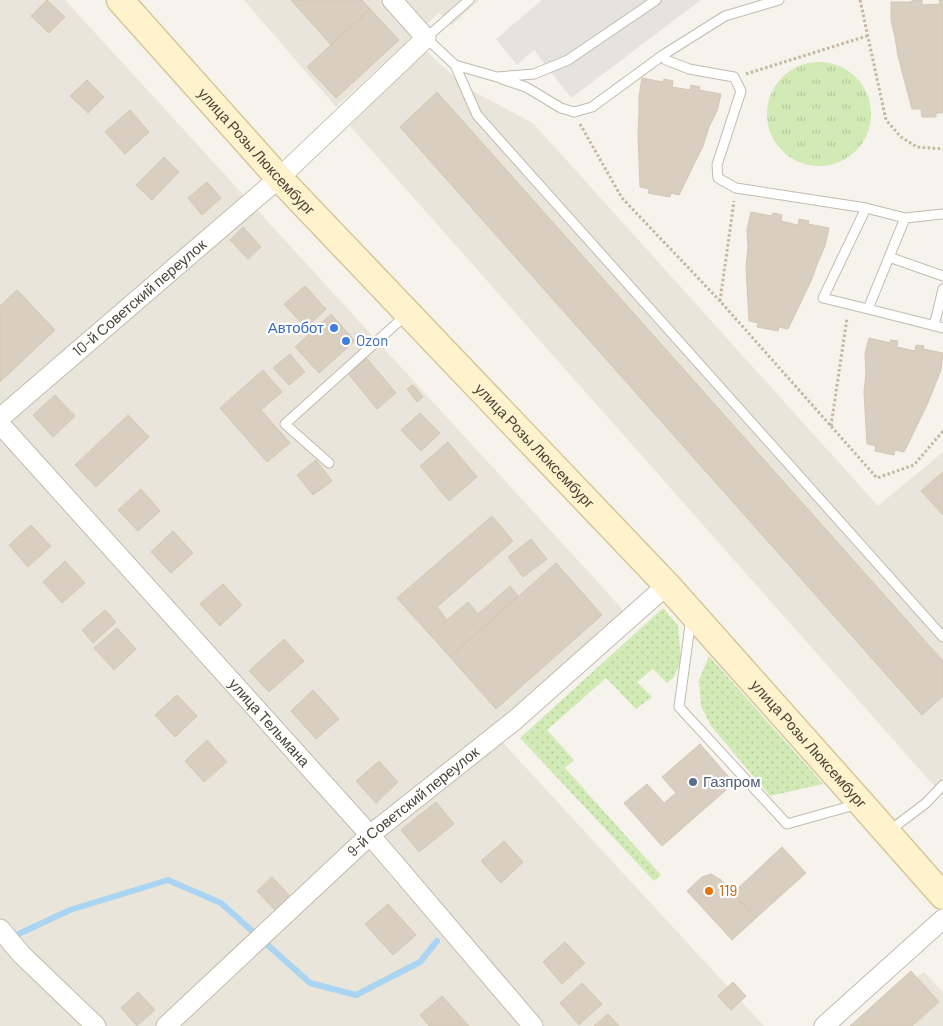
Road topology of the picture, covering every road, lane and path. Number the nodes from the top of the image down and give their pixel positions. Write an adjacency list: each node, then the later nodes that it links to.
1 (120, 0): 15 (main road, улица Розы Люксембург)
2 (392, 0): 8 (street)
3 (469, 0): 8 (lane)
4 (656, 0): 11 (lane)
5 (779, 0): 9 (lane)
6 (860, 0): 7 (path)
7 (867, 36): 12 (path); 14 (path)
8 (426, 38): 10 (lane); 15 (street, 10-й Советский переулок)
9 (663, 55): 12 (lane); 13 (lane)
10 (455, 65): 11 (lane); 35 (lane)
11 (497, 78): 13 (lane)
12 (734, 78): 16 (lane)
13 (574, 112): 23 (path)
14 (943, 149)
15 (279, 178): 26 (main road, улица Розы Люксембург); 28 (street, 10-й Советский переулок)
16 (736, 188): 17 (lane); 23 (path)
17 (866, 208): 19 (lane); 24 (lane)
18 (943, 214): 19 (lane)
19 (905, 218): 20 (lane)
20 (889, 257): 21 (lane); 25 (lane)
21 (943, 276)
22 (943, 289): 27 (lane)
23 (720, 301): 30 (path)
24 (850, 305): 25 (lane); 30 (path)
25 (868, 309): 27 (lane)
26 (408, 313): 32 (lane); 33 (main road, улица Розы Люксембург)
27 (938, 327)
28 (0, 418)
29 (0, 424): 39 (street, улица Тельмана)
30 (831, 426): 31 (path)
31 (943, 431)
32 (329, 464)
33 (667, 585): 34 (main road, улица Розы Люксембург); 39 (street, 9-й Советский переулок)
34 (692, 613): 37 (main road, улица Розы Люксембург); 37 (lane)
35 (943, 637)
36 (943, 785): 38 (lane)
37 (861, 803): 38 (main road, улица Розы Люксембург)
38 (887, 832): 40 (main road, улица Розы Люксембург)
39 (370, 836): 44 (street, 9-й Советский переулок); 45 (street, улица Тельмана)
40 (943, 896)
41 (943, 919): 46 (street)
42 (0, 929): 43 (street)
43 (96, 1026)
44 (166, 1026)
45 (533, 1026)
46 (824, 1026)

